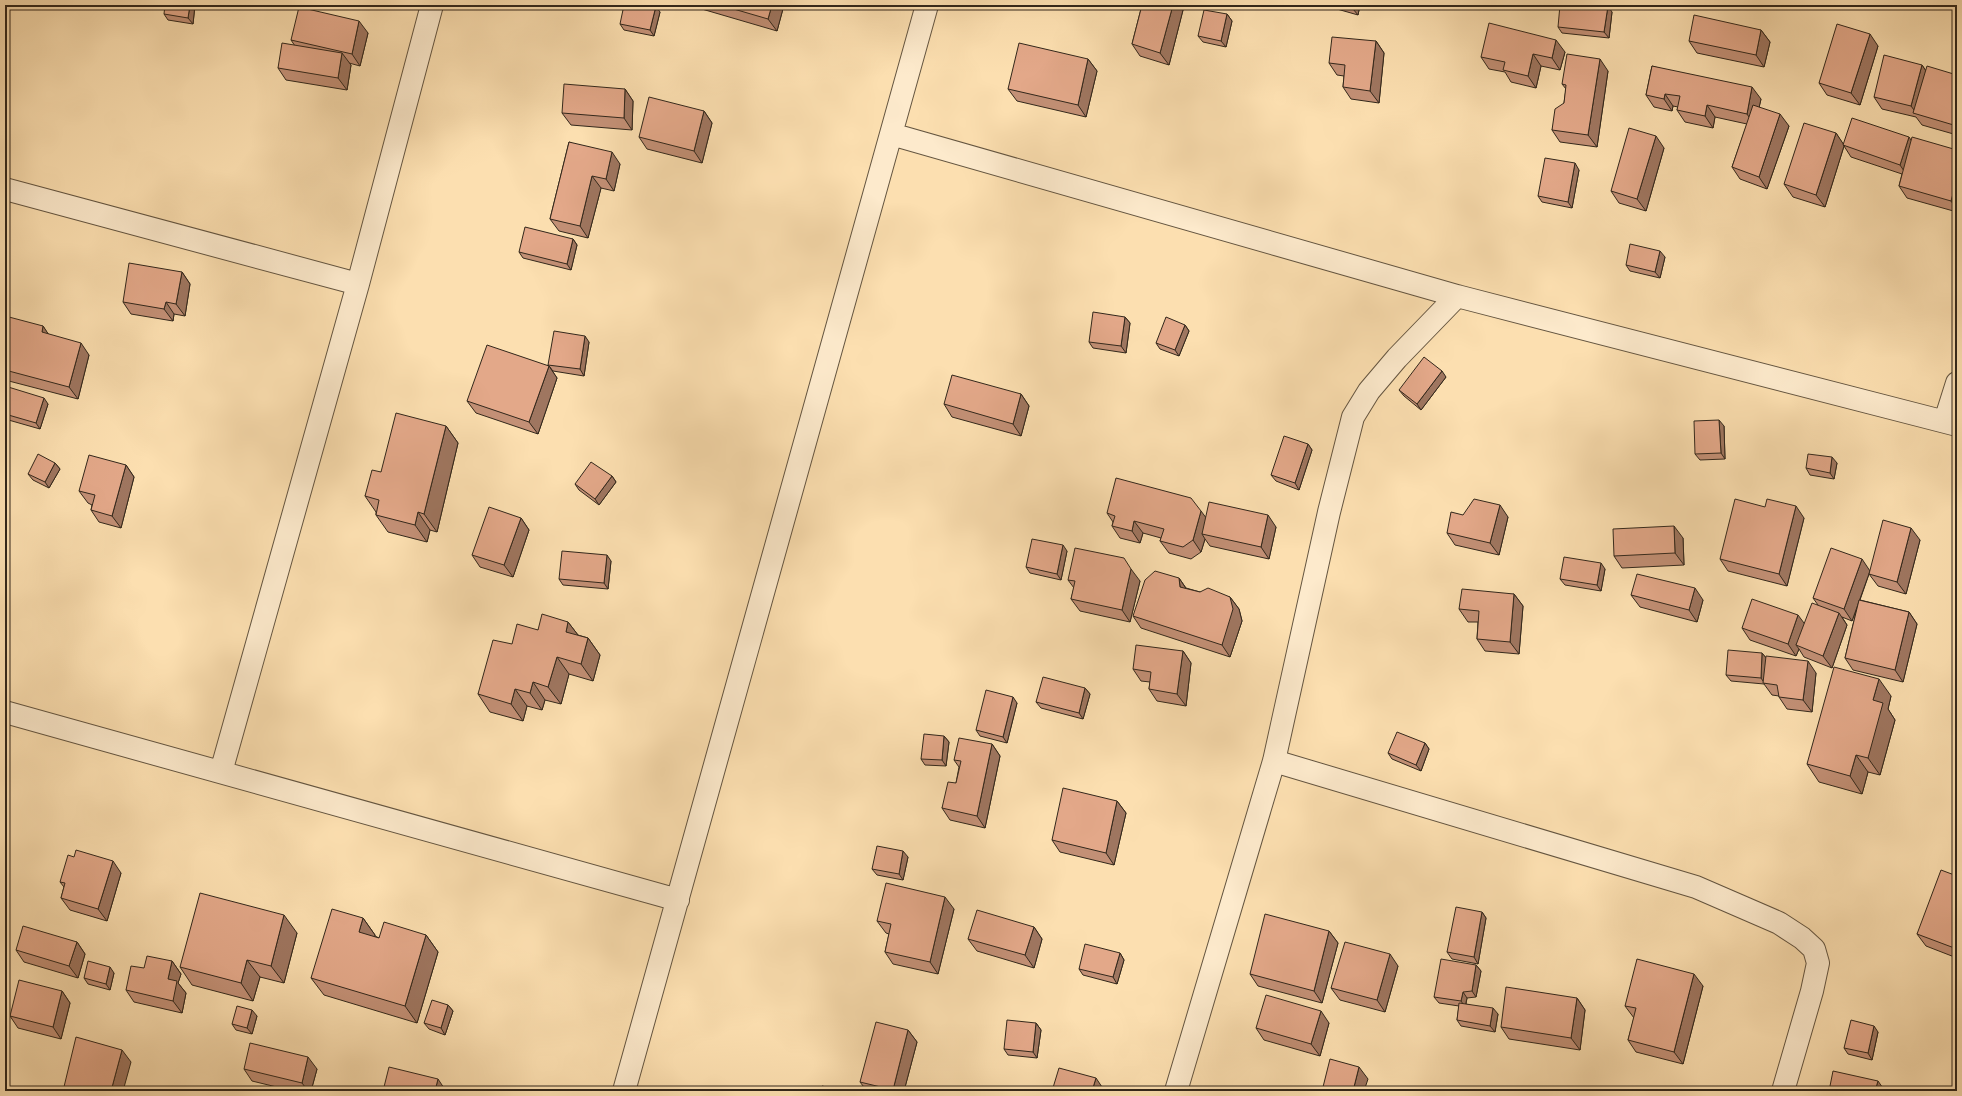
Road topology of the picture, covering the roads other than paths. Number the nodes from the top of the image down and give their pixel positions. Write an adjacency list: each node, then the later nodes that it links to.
1 (432, 5): 5 (street)
2 (927, 5): 3 (street)
3 (891, 134): 6 (street); 12 (street)
4 (5, 188): 5 (street)
5 (358, 284): 11 (street)
6 (1457, 296): 8 (street); 10 (street)
7 (1957, 383): 8 (street)
8 (1951, 423)
9 (5, 712): 11 (street)
10 (1274, 762): 14 (street); 15 (street)
11 (220, 772): 12 (street)
12 (678, 900): 13 (street)
13 (624, 1091)
14 (1176, 1091)
15 (1783, 1091)

